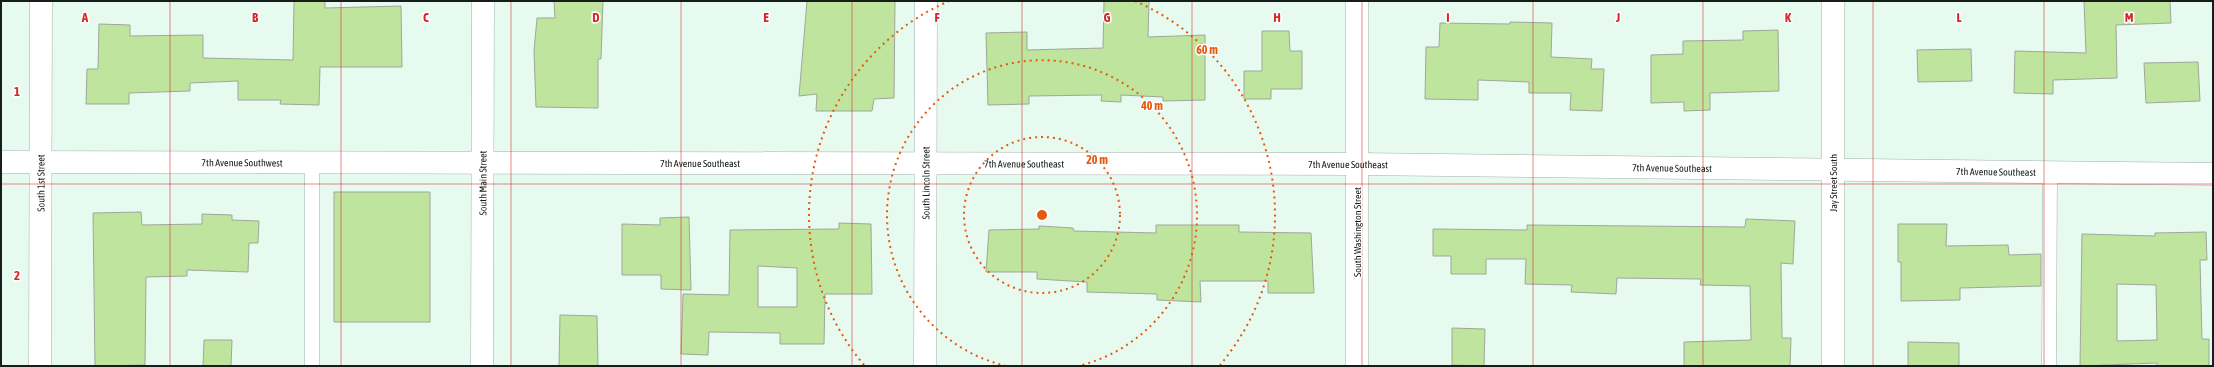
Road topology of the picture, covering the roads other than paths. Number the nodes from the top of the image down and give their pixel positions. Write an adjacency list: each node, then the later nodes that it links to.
1 (41, 1): 6 (street, South 1st Street)
2 (483, 1): 8 (street, South Main Street)
3 (926, 1): 10 (street, South Lincoln Street)
4 (1357, 1): 11 (street, South Washington Street)
5 (1833, 1): 12 (street, Jay Street South)
6 (41, 161): 7 (street, 7th Avenue Southwest); 9 (street, 7th Avenue Southwest); 15 (street, South 1st Street)
7 (312, 161): 8 (street, 7th Avenue Southwest); 16 (lane)
8 (483, 161): 10 (street, 7th Avenue Southeast); 17 (street, South Main Street)
9 (1, 162)
10 (926, 163): 11 (street, 7th Avenue Southeast); 18 (street, South Lincoln Street)
11 (1357, 164): 12 (street, 7th Avenue Southeast); 19 (street, South Washington Street)
12 (1832, 171): 13 (street, 7th Avenue Southeast); 20 (street, Jay Street South)
13 (2050, 174): 14 (street, 7th Avenue Southeast); 21 (lane)
14 (2213, 174)
15 (40, 366)
16 (312, 366)
17 (482, 366)
18 (925, 366)
19 (1356, 366)
20 (1833, 366)
21 (2049, 366)

